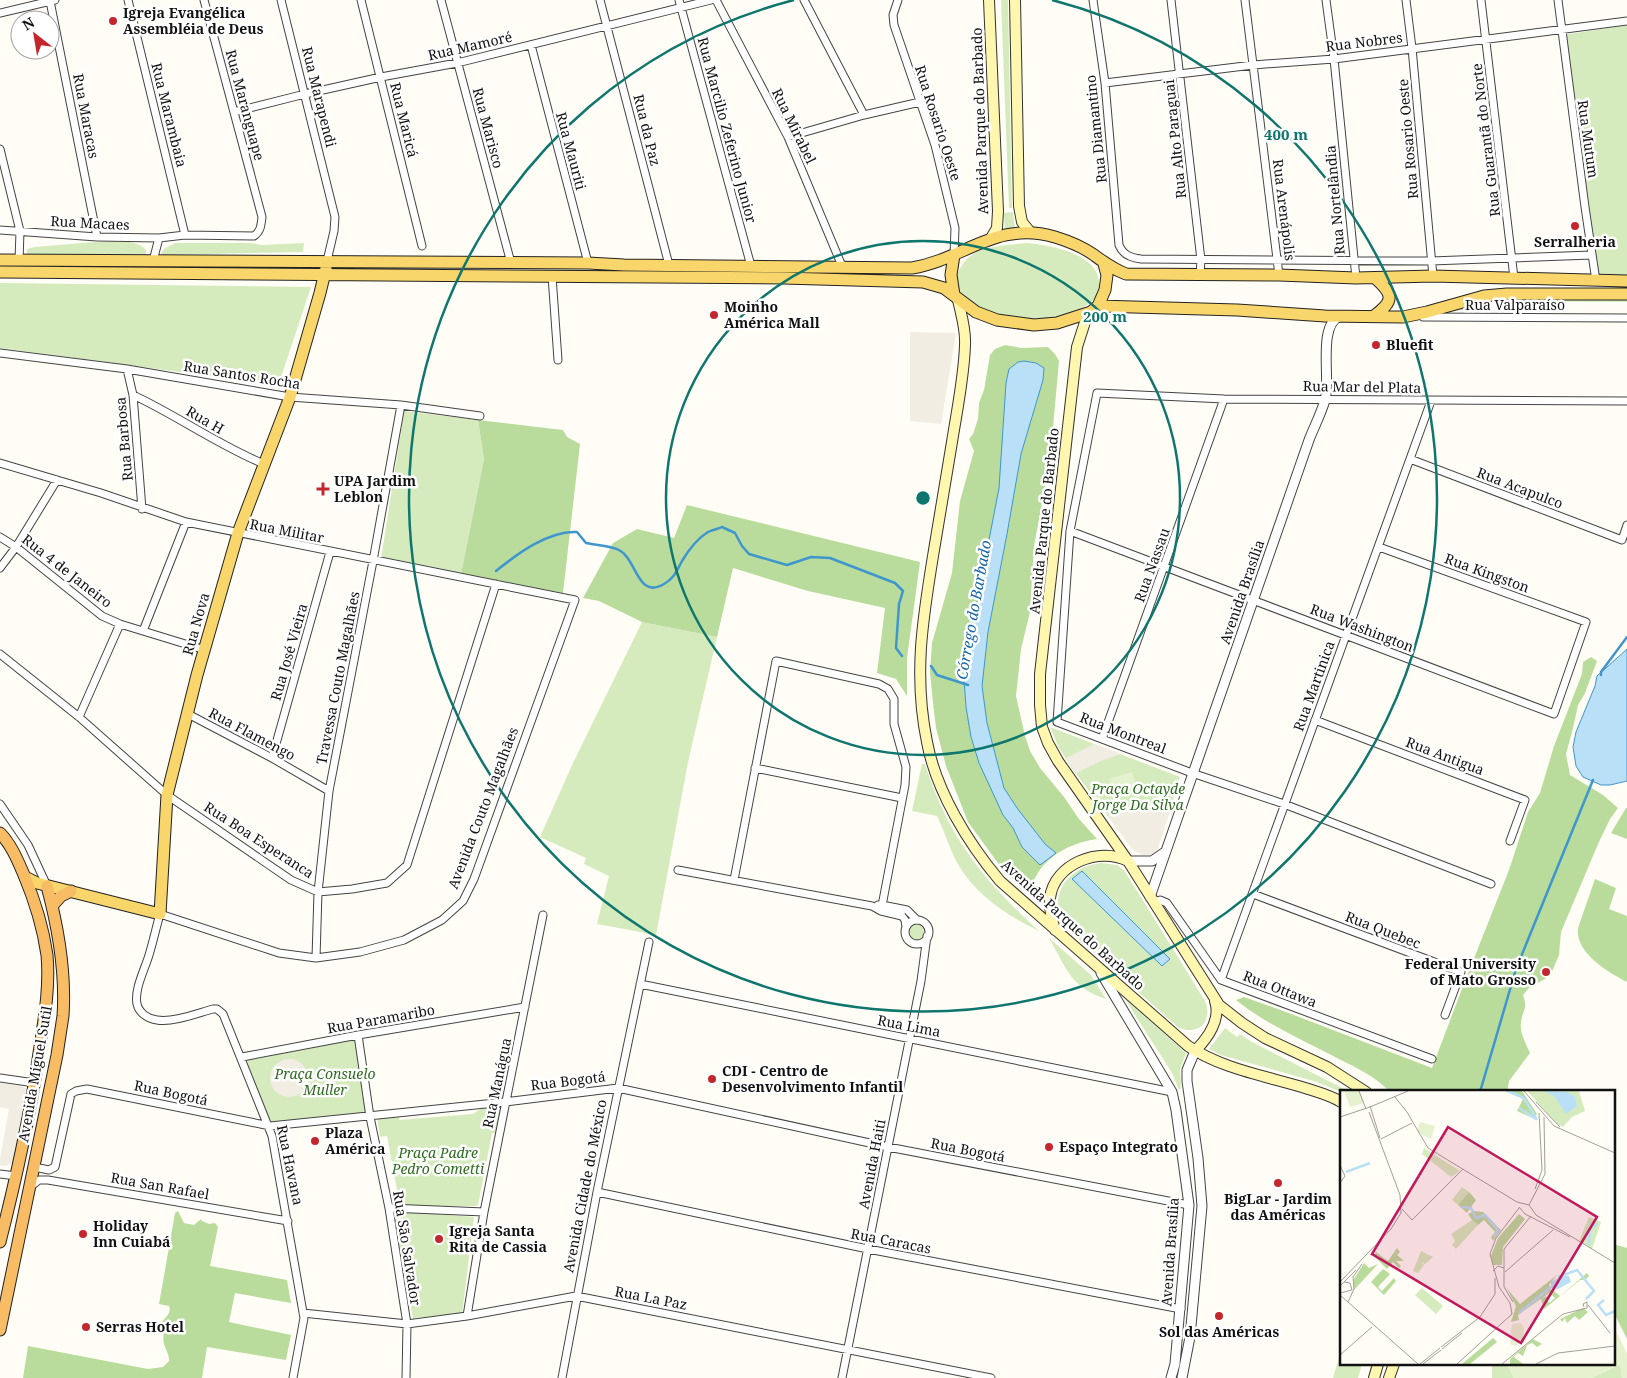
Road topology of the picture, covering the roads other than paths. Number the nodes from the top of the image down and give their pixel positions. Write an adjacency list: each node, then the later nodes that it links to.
1 (128, 0): 45 (street, Rua Marambaia)
2 (204, 0): 37 (street, Rua Maranguape)
3 (281, 0): 35 (street, Rua Marapendi)
4 (361, 0): 33 (street, Rua Maricá)
5 (441, 0): 30 (street, Rua Marisco)
6 (600, 0): 24 (street, Rua da Paz)
7 (711, 0): 21 (street, Rua Mamoré)
8 (716, 0): 39 (street, Rua Mirabel)
9 (804, 0): 38 (street)
10 (898, 0): 36 (street, Rua Rosario Oeste)
11 (989, 0): 48 (main road, Avenida Parque do Barbado)
12 (1015, 0): 44 (main road)
13 (1093, 0): 34 (street, Rua Diamantino)
14 (1171, 0): 32 (street, Rua Alto Paraguai)
15 (1245, 0): 31 (street, Rua Arenápolis)
16 (1326, 0): 29 (street, Rua Nortelândia)
17 (1406, 0): 28 (street, Rua Rosario Oeste)
18 (1481, 0): 26 (street, Rua Guarantã do Norte)
19 (1558, 0): 25 (street, Rua Mutum)
20 (52, 1): 22 (street); 46 (street, Rua Maracas)
21 (679, 4): 24 (street, Rua Mamoré); 65 (street, Rua Marcilio Zeferino Junior)
22 (0, 12)
23 (1627, 21): 25 (street, Rua Nobres)
24 (607, 26): 27 (street, Rua Mamoré); 64 (street, Rua da Paz)
25 (1561, 29): 26 (street, Rua Nobres); 51 (street, Rua Mutum)
26 (1486, 39): 28 (street, Rua Nobres); 52 (street, Rua Guarantã do Norte)
27 (531, 45): 30 (street, Rua Mamoré); 62 (street, Rua Mauriti)
28 (1412, 48): 29 (street, Rua Nobres); 60 (street, Rua Rosario Oeste)
29 (1334, 59): 31 (street, Rua Nobres); 59 (street, Rua Nortelândia)
30 (457, 63): 33 (street, Rua Mamoré); 61 (street, Rua Marisco)
31 (1253, 65): 32 (street, Rua Nobres); 58 (street, Rua Arenápolis)
32 (1180, 74): 34 (street, Rua Nobres); 54 (street, Rua Alto Paraguai)
33 (381, 77): 35 (street, Rua Mamoré); 49 (street, Rua Maricá)
34 (1105, 83): 54 (street, Rua Diamantino)
35 (305, 94): 37 (street, Rua Mamoré); 57 (street, Rua Marapendi)
36 (920, 102): 38 (street); 50 (street, Rua Rosario Oeste)
37 (234, 112): 41 (street, Rua Maranguape)
38 (864, 116): 39 (street)
39 (788, 137): 66 (street, Rua Mirabel)
40 (0, 149): 43 (street)
41 (262, 217): 45 (street, Rua Macaes)
42 (0, 230): 43 (street, Rua Macaes)
43 (20, 231): 46 (street, Rua Macaes); 55 (street)
44 (1030, 233): 48 (main road); 63 (main road)
45 (186, 235): 47 (street, Rua Macaes)
46 (97, 237): 47 (street, Rua Macaes)
47 (159, 238): 56 (street)
48 (991, 238): 50 (main road)
49 (422, 246)
50 (954, 254): 66 (main road); 79 (main road)
51 (1592, 255): 52 (street); 76 (street, Rua Mutum)
52 (1512, 258): 60 (street); 75 (street, Rua Guarantã do Norte)
53 (0, 260): 55 (main road)
54 (1201, 260): 58 (street); 69 (street, Rua Alto Paraguai)
55 (19, 261): 56 (main road)
56 (153, 261): 57 (main road)
57 (327, 261): 61 (main road); 68 (main road, Rua Nova)
58 (1277, 261): 59 (street); 70 (street, Rua Arenápolis)
59 (1353, 261): 60 (street); 73 (street, Rua Nortelândia)
60 (1431, 261): 72 (street, Rua Rosario Oeste)
61 (511, 263): 62 (main road)
62 (588, 263): 64 (main road)
63 (1104, 264): 69 (main road); 80 (main road)
64 (668, 265): 65 (main road)
65 (751, 266): 66 (main road)
66 (842, 266)
67 (0, 272): 68 (main road)
68 (324, 274): 71 (main road); 92 (main road, Rua Nova)
69 (1200, 275): 70 (main road)
70 (1279, 275): 73 (main road)
71 (552, 276): 79 (main road); 88 (street)
72 (1433, 276): 74 (main road); 75 (main road)
73 (1356, 278): 74 (main road)
74 (1375, 278): 83 (main road)
75 (1514, 278): 76 (main road)
76 (1596, 281): 77 (main road)
77 (1627, 281)
78 (1627, 294): 84 (main road)
79 (956, 297): 80 (main road); 155 (main road, Avenida Parque do Barbado)
80 (1094, 309): 81 (main road); 139 (main road, Avenida Parque do Barbado)
81 (1312, 315): 82 (main road); 86 (street)
82 (1340, 316): 83 (main road); 86 (street, Avenida Brasília)
83 (1374, 316): 84 (main road)
84 (1402, 317): 85 (street, Rua Valparaíso)
85 (1627, 318)
86 (1327, 337): 94 (street, Avenida Brasília)
87 (0, 353): 89 (street, Rua Santos Rocha)
88 (558, 360)
89 (127, 369): 91 (street, Rua Barbosa); 92 (street, Rua Santos Rocha)
90 (1097, 393): 93 (street, Rua Mar del Plata); 106 (street, Rua Montreal)
91 (133, 395): 101 (street, Rua H); 103 (street, Rua Barbosa)
92 (290, 396): 97 (street, Rua Santos Rocha); 101 (main road, Rua Nova)
93 (1224, 399): 94 (street, Rua Mar del Plata); 113 (street, Rua Nassau)
94 (1326, 399): 95 (street, Rua Mar del Plata); 117 (street, Avenida Brasília)
95 (1431, 401): 96 (street, Rua Mar del Plata); 99 (street, Rua Martinica)
96 (1627, 401)
97 (401, 405): 98 (street, Rua Santos Rocha); 112 (street, Travessa Couto Magalhães)
98 (480, 416)
99 (1410, 459): 105 (street, Rua Acapulco); 110 (street, Rua Martinica)
100 (0, 463): 102 (street, Rua Militar)
101 (264, 464): 107 (main road, Rua Nova)
102 (57, 480): 103 (street, Rua Militar); 109 (street)
103 (142, 508): 104 (street, Rua Militar)
104 (186, 522): 107 (street, Rua Militar); 120 (street)
105 (1627, 525)
106 (1070, 531): 113 (street, Rua Washington); 127 (street, Rua Montreal)
107 (238, 534): 111 (street, Rua Militar); 122 (main road, Rua Nova)
108 (0, 537): 109 (street, Rua 4 de Janeiro)
109 (16, 547): 114 (street); 119 (street, Rua 4 de Janeiro)
110 (1379, 547): 118 (street, Rua Kingston); 121 (street, Rua Martinica)
111 (330, 552): 112 (street, Rua Militar); 128 (street, Rua José Vieira)
112 (374, 561): 115 (street, Rua Militar); 131 (street, Travessa Couto Magalhães)
113 (1165, 567): 117 (street, Rua Washington); 127 (street, Rua Nassau)
114 (0, 568)
115 (496, 584): 116 (street, Rua Militar); 146 (street, Rua Boa Esperanca)
116 (575, 600): 160 (street, Avenida Couto Magalhães)
117 (1254, 601): 121 (street, Rua Washington); 130 (street, Avenida Brasília)
118 (1586, 622): 121 (street, Rua Washington)
119 (120, 624): 120 (street, Rua 4 de Janeiro); 125 (street)
120 (143, 631): 122 (street, Rua 4 de Janeiro)
121 (1346, 636): 126 (street, Rua Martinica)
122 (205, 650): 124 (main road, Rua Nova)
123 (0, 654): 125 (street, Rua Boa Esperanca)
124 (188, 714): 128 (street, Rua Flamengo); 132 (main road, Rua Nova)
125 (79, 717): 132 (street, Rua Boa Esperanca)
126 (1315, 720): 135 (street, Rua Martinica); 137 (street, Rua Antigua)
127 (1102, 739): 130 (street, Rua Montreal)
128 (272, 758): 131 (street, Rua Flamengo)
129 (755, 768): 133 (street); 133 (street); 142 (street)
130 (1192, 773): 135 (street, Rua Montreal); 138 (street, Avenida Brasília)
131 (329, 791): 146 (street, Travessa Couto Magalhães)
132 (167, 794): 146 (street, Rua Boa Esperanca); 151 (main road, Rua Nova)
133 (902, 798): 150 (street)
134 (0, 804): 144 (street, Avenida Miguel Sutil)
135 (1284, 804): 143 (street, Rua Montreal); 147 (street, Rua Martinica)
136 (0, 833): 141 (highway, Avenida Miguel Sutil)
137 (1510, 841)
138 (1165, 852): 139 (street); 148 (street, Avenida Brasília)
139 (1123, 859): 148 (main road, Avenida Parque do Barbado); 155 (main road)
140 (678, 870): 142 (street)
141 (25, 877): 144 (main road, Avenida Couto Magalhães); 174 (highway, Avenida Miguel Sutil)
142 (734, 880): 150 (street)
143 (1491, 884)
144 (47, 886): 145 (main road, Avenida Couto Magalhães); 149 (highway, Avenida Miguel Sutil)
145 (71, 891): 149 (highway); 151 (main road, Avenida Couto Magalhães)
146 (318, 892): 160 (street, Travessa Couto Magalhães)
147 (1254, 894): 162 (street, Rua Martinica); 167 (street, Rua Quebec)
148 (1152, 900): 162 (street, Rua Ottawa); 165 (main road, Avenida Parque do Barbado)
149 (52, 906): 183 (highway, Avenida Miguel Sutil)
150 (882, 908): 153 (street); 154 (street)
151 (160, 914): 160 (street, Avenida Couto Magalhães); 164 (street, Rua Nova)
152 (543, 915): 166 (street, Rua Manágua)
153 (917, 920): 154 (street); 156 (street)
154 (906, 927): 158 (street)
155 (1055, 930): 161 (main road, Avenida Parque do Barbado)
156 (928, 936): 158 (street); 159 (street, Avenida Haiti)
157 (650, 942): 163 (street, Avenida Cidade do México)
158 (917, 944): 159 (street)
159 (926, 954): 169 (street, Avenida Haiti)
160 (316, 958)
161 (1099, 969): 170 (main road, Avenida Parque do Barbado); 177 (street, Avenida Brasília)
162 (1221, 980): 172 (street, Rua Ottawa)
163 (640, 984): 169 (street, Rua Lima); 175 (street, Avenida Cidade do México)
164 (137, 991): 171 (street, Rua Havana)
165 (1215, 1000): 170 (main road); 176 (main road, Avenida Parque do Barbado)
166 (526, 1007): 168 (street, Rua Paramaribo); 178 (street, Rua Manágua)
167 (1445, 1015)
168 (358, 1035): 171 (street, Rua Paramaribo); 180 (street, Rua São Salvador)
169 (910, 1039): 177 (street, Rua Lima); 182 (street, Avenida Haiti)
170 (1195, 1051): 179 (main road, Avenida Parque do Barbado); 201 (street, Avenida Brasília)
171 (242, 1057): 181 (street, Rua Havana)
172 (1432, 1059)
173 (0, 1078): 174 (street)
174 (35, 1083): 185 (highway, Avenida Miguel Sutil)
175 (618, 1088): 178 (street, Rua Bogotá); 182 (street, Rua Bogotá); 187 (street, Avenida Cidade do México)
176 (1363, 1090)
177 (1172, 1092): 188 (street, Avenida Brasília)
178 (505, 1102): 180 (street, Rua Bogotá); 190 (street, Rua Manágua)
179 (1340, 1102)
180 (370, 1117): 181 (street, Rua Bogotá); 189 (street, Rua São Salvador)
181 (270, 1126): 183 (street, Rua Bogotá); 191 (street, Rua Havana)
182 (888, 1147): 188 (street, Rua Bogotá); 193 (street, Avenida Haiti)
183 (34, 1167): 186 (highway, Avenida Miguel Sutil)
184 (0, 1174): 185 (street)
185 (16, 1176): 192 (highway, Avenida Miguel Sutil)
186 (30, 1188): 191 (street, Rua San Rafael); 200 (highway, Avenida Miguel Sutil)
187 (597, 1192): 193 (street, Rua Caracas); 194 (street, Avenida Cidade do México)
188 (1189, 1205): 195 (street, Avenida Brasília)
189 (389, 1208): 190 (street); 198 (street, Rua São Salvador)
190 (484, 1212): 197 (street, Rua Manágua)
191 (288, 1220): 196 (street, Rua Havana)
192 (0, 1242)
193 (868, 1249): 195 (street, Rua Caracas); 202 (street, Avenida Haiti)
194 (576, 1296): 197 (street, Rua La Paz); 202 (street, Rua La Paz); 206 (street, Avenida Cidade do México)
195 (1181, 1309): 199 (street, Avenida Brasília)
196 (303, 1313): 198 (street, Rua La Paz); 204 (street, Rua Havana)
197 (467, 1316): 198 (street, Rua La Paz)
198 (406, 1324): 205 (street, Rua São Salvador)
199 (1179, 1329): 201 (street); 209 (street, Avenida Brasília)
200 (0, 1330)
201 (1190, 1331): 210 (street, Avenida Brasília)
202 (848, 1349): 207 (street, Avenida Haiti); 208 (street, Rua La Paz)
203 (1393, 1366): 211 (main road)
204 (293, 1378)
205 (406, 1378)
206 (562, 1378)
207 (842, 1378)
208 (991, 1378)
209 (1172, 1378)
210 (1182, 1378)
211 (1389, 1378)

